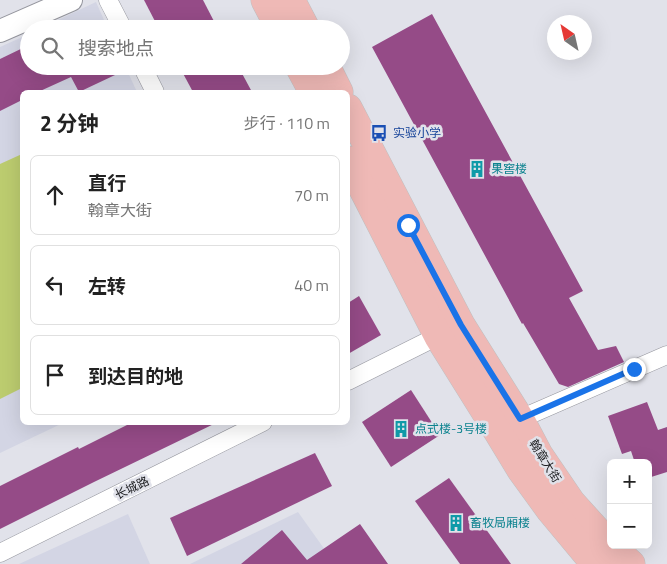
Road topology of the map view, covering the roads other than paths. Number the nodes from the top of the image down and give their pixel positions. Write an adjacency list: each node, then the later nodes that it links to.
1 (71, 0): 5 (street)
2 (108, 0): 6 (street)
3 (265, 0): 7 (main road)
4 (291, 0): 8 (main road)
5 (25, 20)
6 (118, 20)
7 (275, 20)
8 (301, 20)
9 (20, 22): 10 (street)
10 (0, 31)
11 (146, 75): 14 (street)
12 (304, 75): 15 (main road)
13 (330, 75): 16 (main road)
14 (154, 90)
15 (312, 90)
16 (338, 90)
17 (350, 112): 22 (main road, 翰章大街)
18 (350, 164): 19 (main road, 翰章大街)
19 (438, 336): 21 (street); 25 (main road, 翰章大街)
20 (667, 355): 22 (street)
21 (350, 380)
22 (520, 419): 26 (main road, 翰章大街)
23 (257, 425): 24 (street, 长城路)
24 (0, 553)
25 (597, 564)
26 (631, 564)

